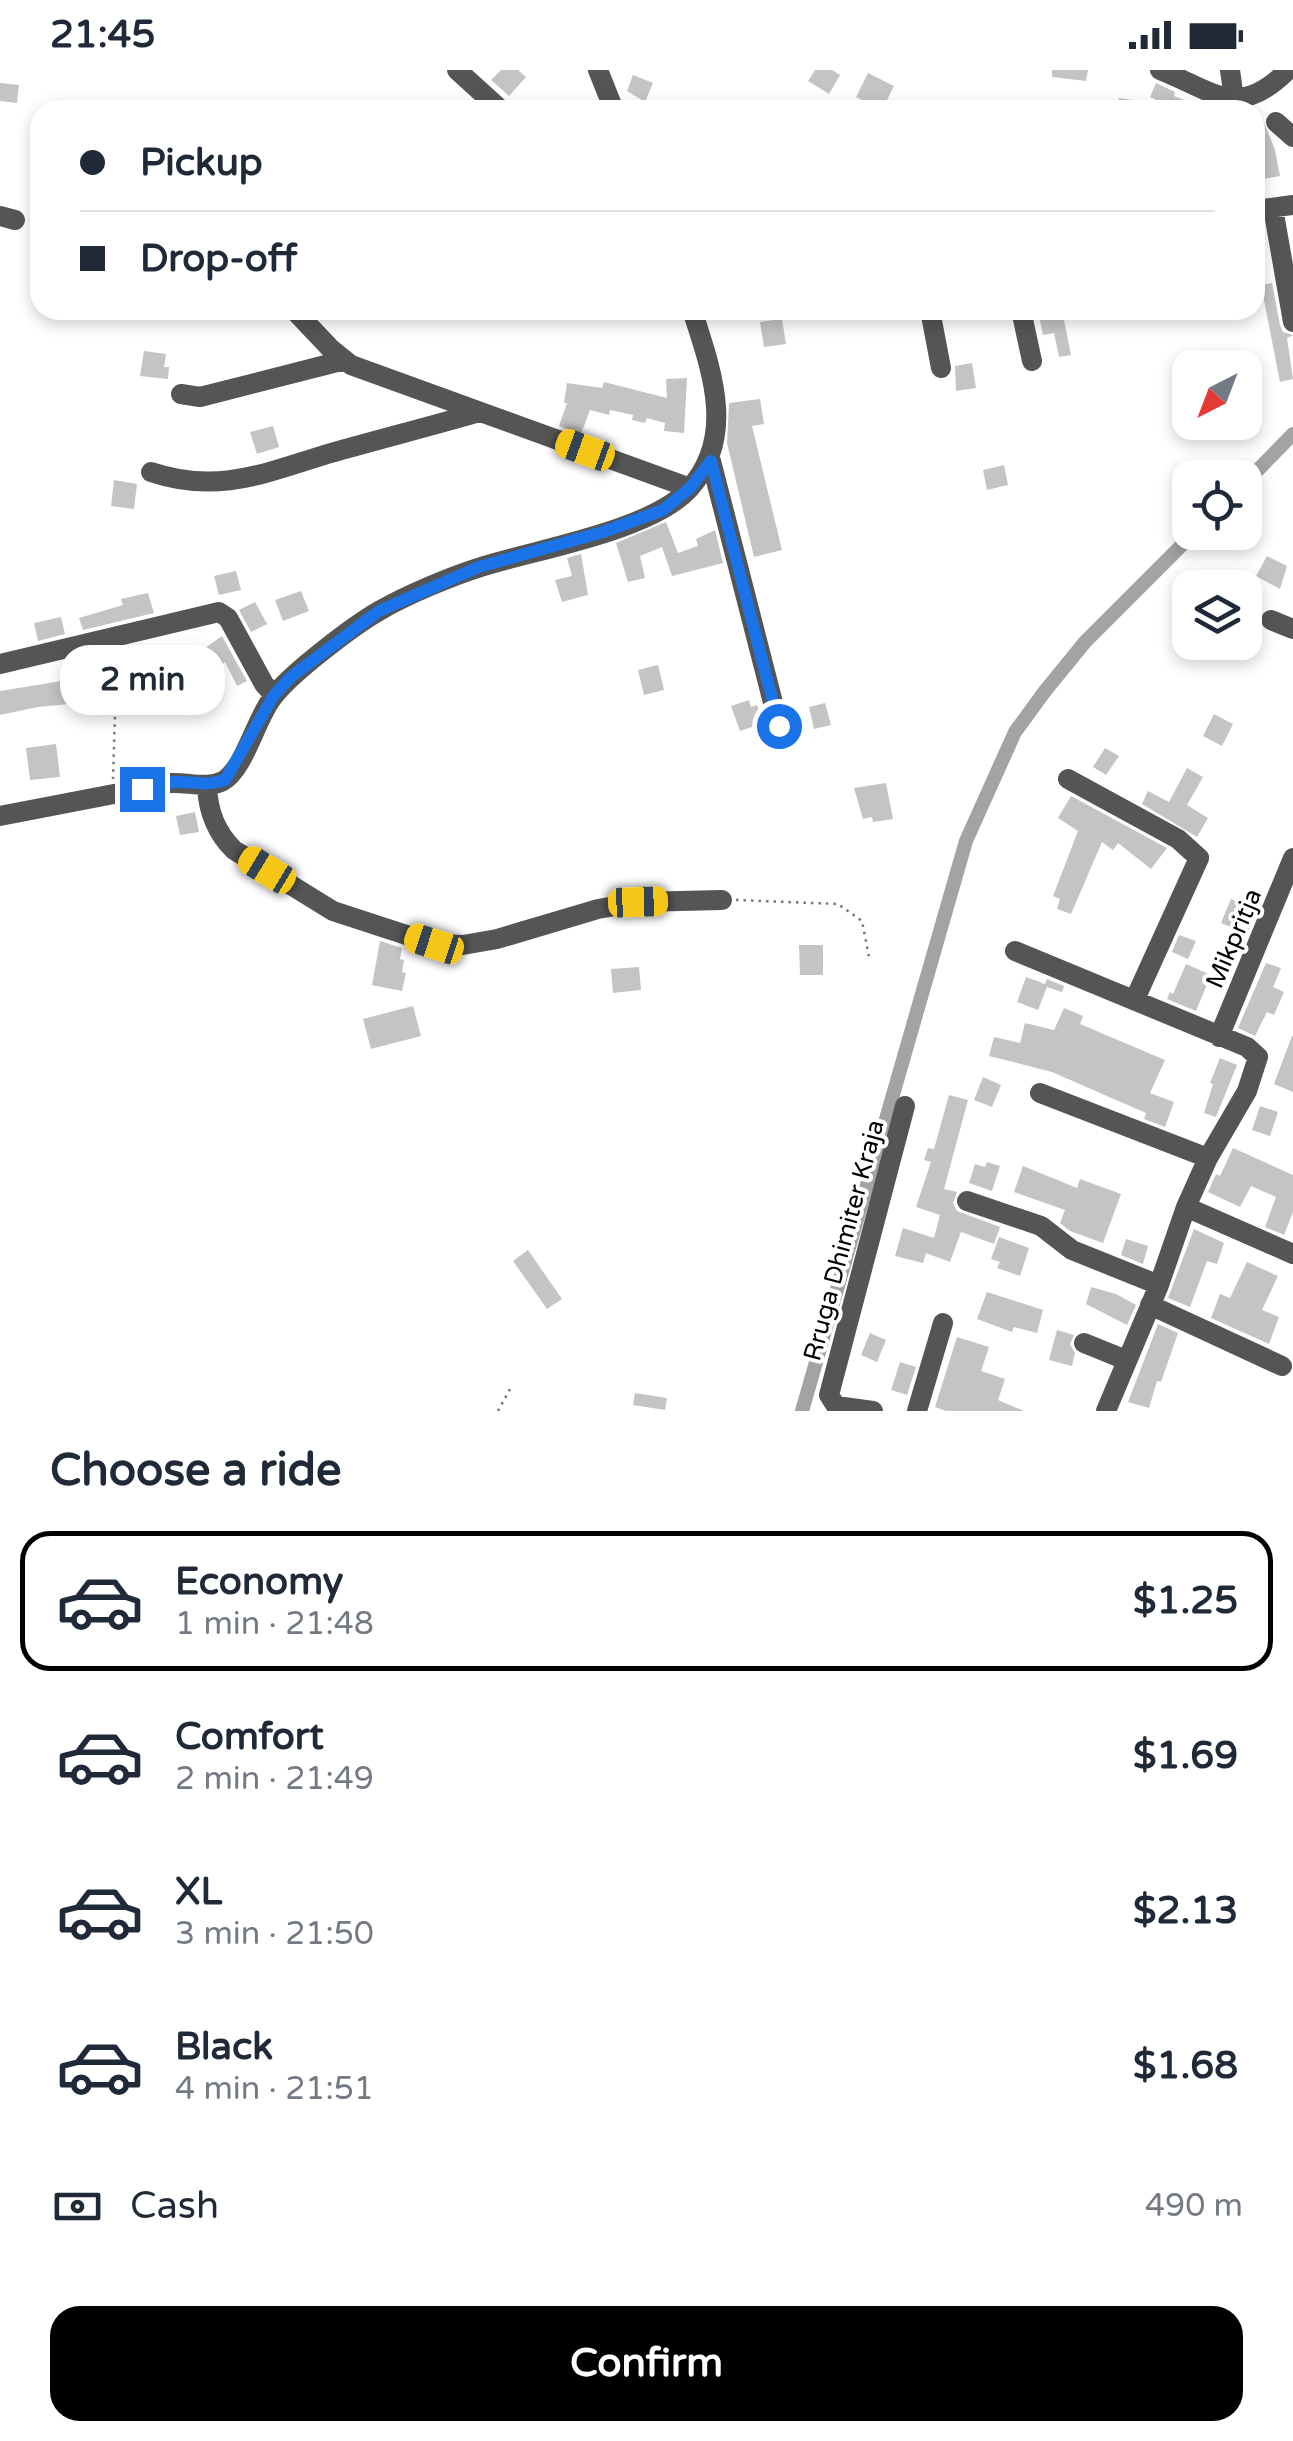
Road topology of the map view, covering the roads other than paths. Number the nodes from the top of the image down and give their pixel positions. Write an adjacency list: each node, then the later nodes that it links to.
1 (458, 70): 7 (street)
2 (598, 70): 8 (street)
3 (1160, 70): 6 (street)
4 (1230, 70): 6 (street)
5 (1288, 70): 6 (street)
6 (1234, 99)
7 (491, 100)
8 (610, 100)
9 (1276, 122): 10 (street)
10 (1293, 137)
11 (1274, 208): 16 (street)
12 (304, 320): 17 (street)
13 (695, 320): 22 (street)
14 (932, 320): 19 (street)
15 (1023, 320): 18 (street)
16 (1293, 322)
17 (345, 360): 20 (street); 21 (street)
18 (1032, 361)
19 (941, 368)
20 (180, 394)
21 (480, 412): 23 (street); 24 (street)
22 (711, 461): 24 (street); 29 (street)
23 (151, 472)
24 (690, 488): 28 (street)
25 (1271, 620): 26 (street)
26 (1293, 630)
27 (0, 664): 28 (street)
28 (274, 695): 31 (street)
29 (779, 726)
30 (1068, 779): 36 (street)
31 (207, 786): 32 (street); 34 (street)
32 (0, 816)
33 (1293, 858): 37 (street, Mikpritja)
34 (722, 900)
35 (1016, 951): 36 (street)
36 (1135, 999): 37 (street)
37 (1219, 1036): 40 (street)
38 (1040, 1093): 40 (street)
39 (905, 1106): 50 (street, Rruga Dhimiter Kraja)
40 (1208, 1158): 42 (street)
41 (968, 1202): 44 (street)
42 (1186, 1207): 43 (street); 44 (street)
43 (1293, 1254)
44 (1159, 1285): 45 (street)
45 (1150, 1305): 48 (street); 49 (street)
46 (943, 1323): 52 (street)
47 (1084, 1343): 48 (street)
48 (1126, 1360): 53 (street)
49 (1282, 1366)
50 (834, 1408): 51 (street, Rruga Dhimiter Kraja)
51 (873, 1411)
52 (917, 1411)
53 (1106, 1411)

